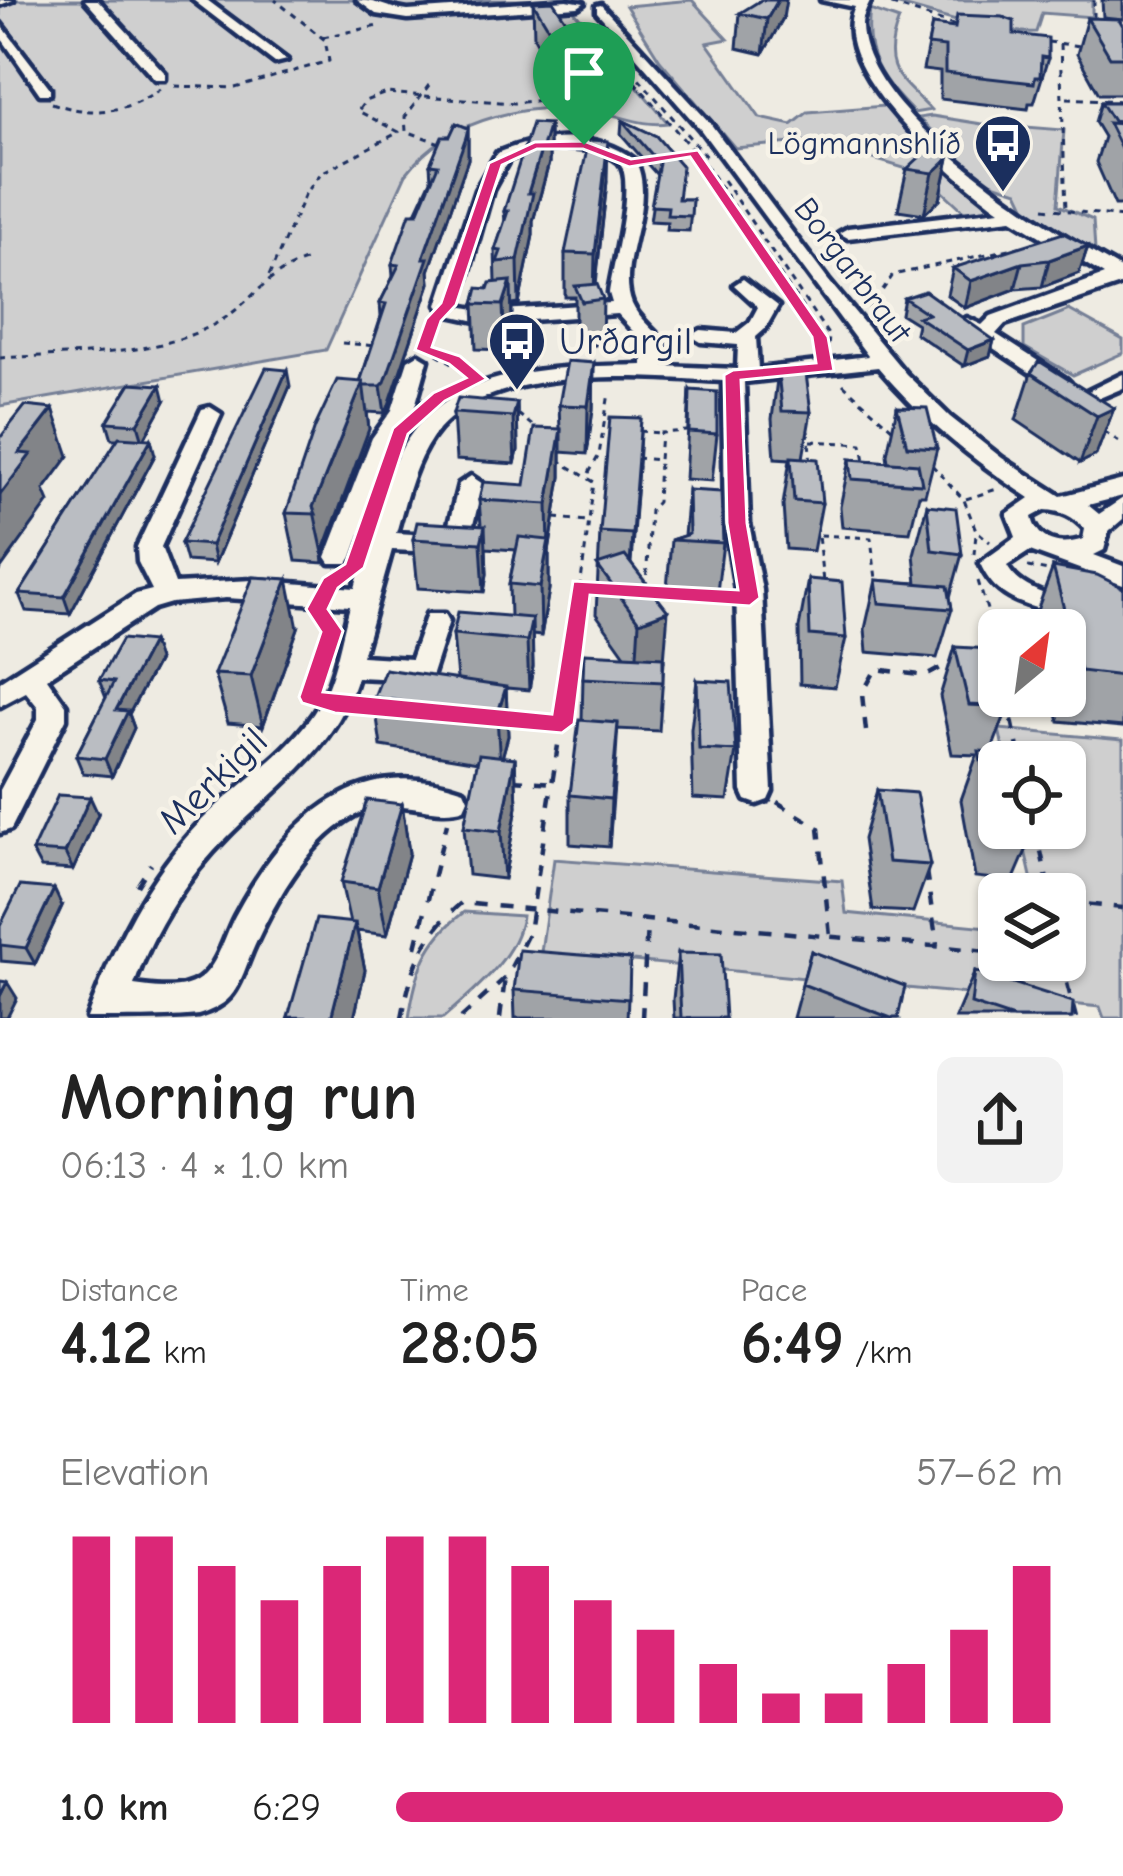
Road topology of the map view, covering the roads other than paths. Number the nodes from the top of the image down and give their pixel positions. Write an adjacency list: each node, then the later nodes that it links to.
1 (91, 0): 10 (street)
2 (199, 0): 9 (street)
3 (363, 0): 7 (street, Borgarbraut)
4 (827, 0): 5 (street)
5 (866, 1): 12 (street)
6 (578, 2): 7 (street, Borgarbraut); 22 (street, Borgarbraut)
7 (468, 11)
8 (0, 27): 11 (street)
9 (280, 60)
10 (160, 76)
11 (46, 92)
12 (1009, 208): 13 (street); 14 (street)
13 (848, 232)
14 (1120, 277): 18 (street)
15 (743, 285): 20 (street)
16 (624, 308): 16 (street); 23 (street)
17 (948, 312): 18 (street)
18 (984, 335): 26 (street)
19 (701, 336): 20 (street)
20 (741, 339): 24 (street)
21 (418, 360): 31 (street)
22 (878, 361): 24 (street, Merkigil); 29 (street, Borgarbraut)
23 (654, 371): 24 (street, Merkigil); 32 (street, Merkigil)
24 (740, 376): 50 (street)
25 (1123, 380): 26 (street)
26 (1083, 399): 28 (street)
27 (210, 414): 43 (street)
28 (1093, 425)
29 (972, 450): 34 (street, Borgarbraut); 36 (street, Borgarbraut)
30 (471, 484): 38 (street)
31 (365, 487): 32 (street); 39 (street)
32 (397, 488): 38 (street, Merkigil)
33 (1123, 488): 34 (street)
34 (1059, 503): 36 (street); 37 (street)
35 (1123, 506): 37 (street)
36 (1025, 527): 41 (street); 46 (street)
37 (1098, 532): 40 (street); 41 (street)
38 (380, 541): 44 (street, Merkigil)
39 (339, 557)
40 (1123, 560)
41 (1058, 562): 42 (street)
42 (1123, 576)
43 (166, 593): 44 (street); 48 (street)
44 (364, 598): 47 (street, Merkigil)
45 (436, 621): 47 (street)
46 (1123, 632)
47 (339, 656): 53 (street, Merkigil)
48 (29, 676): 49 (street); 52 (street)
49 (0, 695)
50 (757, 791)
51 (453, 799): 53 (street)
52 (0, 820)
53 (108, 1008)

